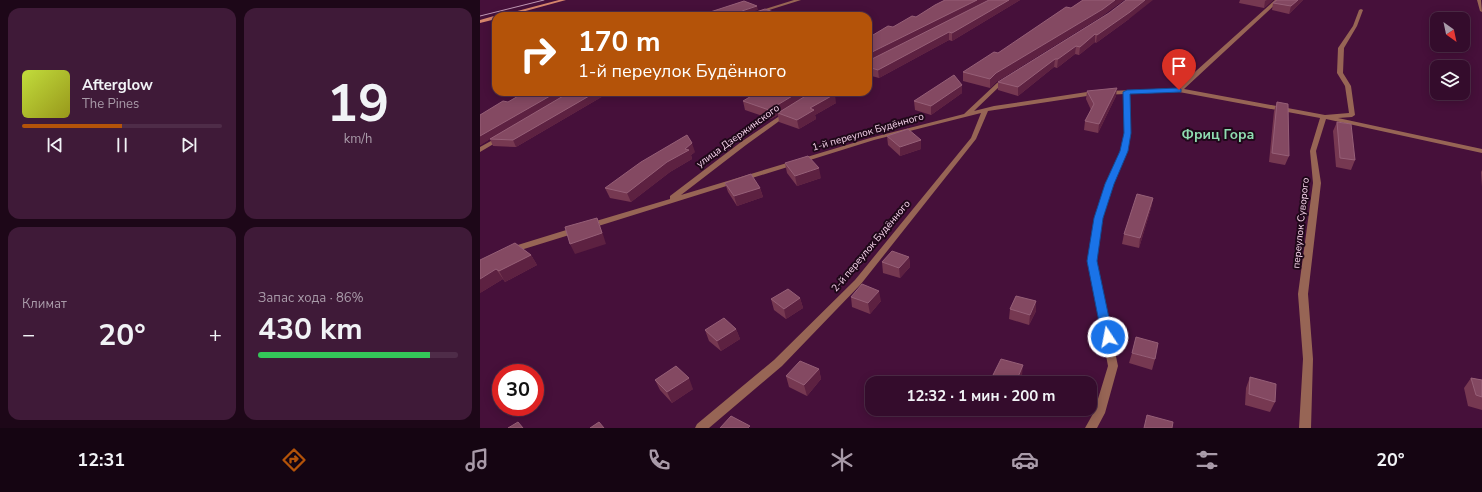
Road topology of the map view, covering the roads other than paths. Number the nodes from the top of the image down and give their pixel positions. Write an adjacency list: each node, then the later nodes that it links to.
1 (564, 0): 7 (main road)
2 (799, 0): 8 (street)
3 (1278, 0): 12 (street)
4 (1479, 0): 6 (street)
5 (1361, 10): 17 (street)
6 (1482, 11)
7 (517, 12)
8 (758, 12)
9 (492, 18): 10 (main road)
10 (480, 22)
11 (1012, 76): 16 (street)
12 (1179, 90): 13 (street, 1-й переулок Будённого); 17 (street, 1-й переулок Будённого)
13 (1127, 92): 15 (street, 1-й переулок Будённого); 24 (street)
14 (795, 108): 21 (street, улица Дзержинского)
15 (985, 111): 16 (street, 1-й переулок Будённого); 23 (street, 2-й переулок Будённого)
16 (966, 116): 21 (street, 1-й переулок Будённого)
17 (1323, 117): 20 (street); 25 (street, переулок Суворого)
18 (506, 134): 19 (street)
19 (480, 150)
20 (1482, 151)
21 (669, 201): 22 (street, 1-й переулок Будённого)
22 (501, 252)
23 (701, 428)
24 (1091, 428)
25 (1305, 428)

